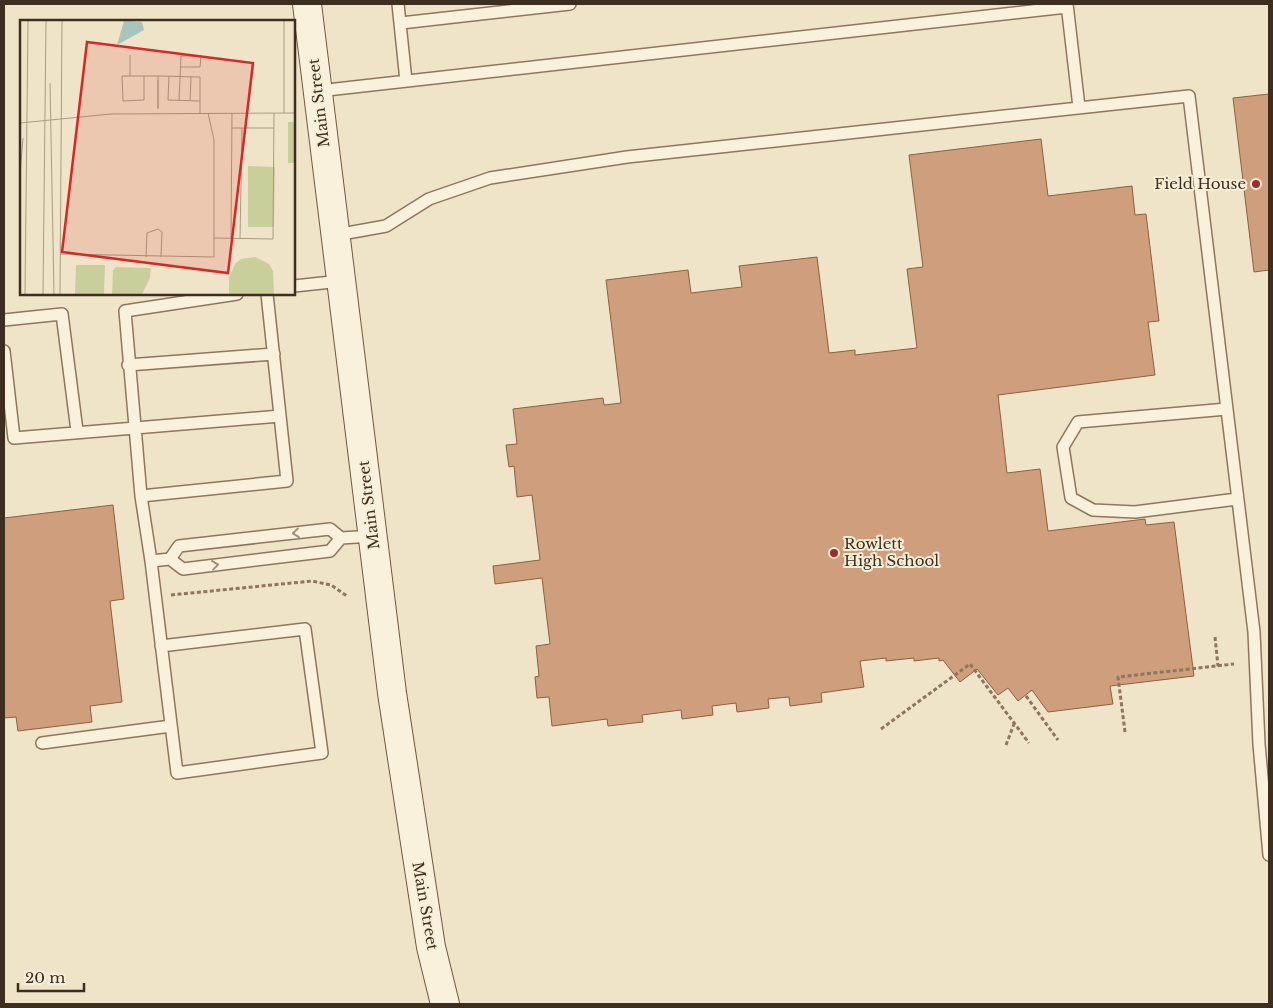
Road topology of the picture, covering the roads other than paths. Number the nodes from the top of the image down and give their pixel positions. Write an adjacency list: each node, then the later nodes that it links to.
1 (307, 4): 7 (street, Main Street)
2 (398, 4): 5 (lane)
3 (570, 4): 5 (lane)
4 (1067, 5): 6 (lane); 8 (lane)
5 (401, 23): 6 (lane)
6 (406, 81): 7 (lane)
7 (318, 91): 9 (street, Main Street)
8 (1079, 108): 9 (lane); 18 (lane)
9 (336, 235): 10 (street, Main Street)
10 (341, 282): 11 (lane); 25 (street, Main Street)
11 (295, 286)
12 (230, 295): 17 (lane)
13 (267, 295): 16 (lane)
14 (4, 320): 21 (lane)
15 (4, 351): 21 (lane)
16 (274, 354): 17 (lane); 19 (lane)
17 (128, 366): 20 (lane)
18 (1227, 409): 23 (lane); 23 (lane)
19 (280, 416): 20 (lane); 22 (lane)
20 (134, 427): 21 (lane); 22 (lane)
21 (77, 431)
22 (141, 496): 29 (lane)
23 (1238, 499): 33 (lane)
24 (275, 535): 26 (lane, one-way to 24); 27 (lane); 28 (lane)
25 (372, 536): 26 (lane); 34 (street, Main Street)
26 (341, 538): 27 (lane)
27 (277, 557): 28 (lane, one-way to 27)
28 (170, 559): 29 (lane)
29 (151, 561): 30 (lane)
30 (161, 646): 31 (lane); 31 (lane)
31 (171, 726): 32 (lane)
32 (42, 743)
33 (1269, 855)
34 (445, 1004)

